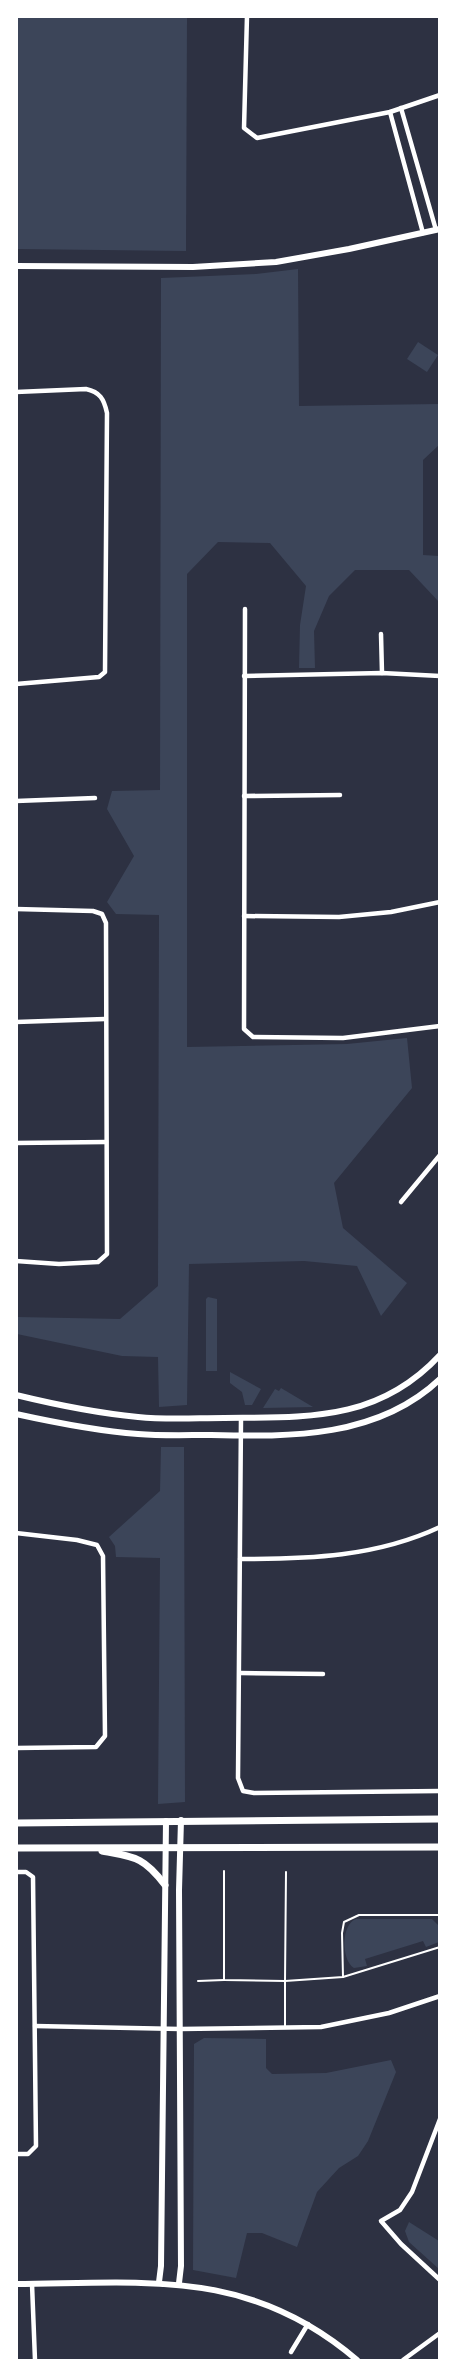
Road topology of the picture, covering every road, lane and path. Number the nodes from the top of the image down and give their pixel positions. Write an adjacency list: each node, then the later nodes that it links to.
1 (247, 16): 4 (street)
2 (440, 95): 3 (street)
3 (401, 108): 4 (street); 5 (street)
4 (390, 112): 6 (street)
5 (438, 229): 6 (street)
6 (423, 233): 7 (street)
7 (16, 266)
8 (16, 392): 14 (street)
9 (245, 609): 12 (street)
10 (381, 634): 11 (street)
11 (382, 674): 12 (street); 13 (street)
12 (244, 676): 16 (street)
13 (440, 676)
14 (16, 684)
15 (340, 795): 16 (street)
16 (244, 796): 21 (street)
17 (95, 798): 18 (street)
18 (16, 801)
19 (440, 902): 21 (street)
20 (16, 909): 22 (street)
21 (244, 916): 24 (street)
22 (105, 1019): 23 (street); 25 (street)
23 (16, 1022)
24 (440, 1026)
25 (106, 1142): 26 (street); 29 (street)
26 (16, 1143)
27 (440, 1155): 28 (street)
28 (401, 1202)
29 (16, 1261)
30 (440, 1355): 34 (street)
31 (440, 1379): 35 (street)
32 (16, 1395): 34 (street)
33 (16, 1414): 35 (street)
34 (241, 1418): 35 (street)
35 (241, 1436): 38 (street)
36 (440, 1527): 38 (street)
37 (16, 1533): 41 (street)
38 (240, 1559): 39 (street)
39 (240, 1673): 40 (street); 42 (street)
40 (323, 1674)
41 (16, 1748)
42 (440, 1791)
43 (440, 1819): 45 (main road)
44 (166, 1821): 45 (main road); 46 (main road); 50 (street)
45 (181, 1821): 51 (street)
46 (16, 1823)
47 (440, 1847): 51 (main road)
48 (16, 1848): 49 (main road)
49 (88, 1848): 50 (main road); 55 (main road)
50 (165, 1848): 51 (main road); 55 (street)
51 (180, 1848): 66 (street)
52 (224, 1871): 59 (lane)
53 (16, 1872): 63 (street)
54 (286, 1872): 61 (lane)
55 (165, 1885): 64 (street)
56 (440, 1915): 58 (lane)
57 (440, 1947): 58 (lane)
58 (343, 1977): 61 (lane)
59 (224, 1980): 60 (lane); 61 (lane)
60 (198, 1981)
61 (285, 1981): 65 (lane)
62 (440, 1996): 65 (street)
63 (35, 2026): 64 (street); 68 (street)
64 (163, 2027): 66 (street); 70 (street)
65 (285, 2028): 66 (street)
66 (180, 2029): 71 (street)
67 (440, 2119): 69 (street)
68 (16, 2154)
69 (440, 2280)
70 (159, 2283): 71 (street); 73 (street)
71 (179, 2283): 74 (street)
72 (16, 2284): 73 (street)
73 (32, 2284): 77 (street)
74 (308, 2324): 76 (street); 78 (street)
75 (440, 2333): 79 (street)
76 (291, 2352)
77 (35, 2361)
78 (357, 2361)
79 (403, 2361)

